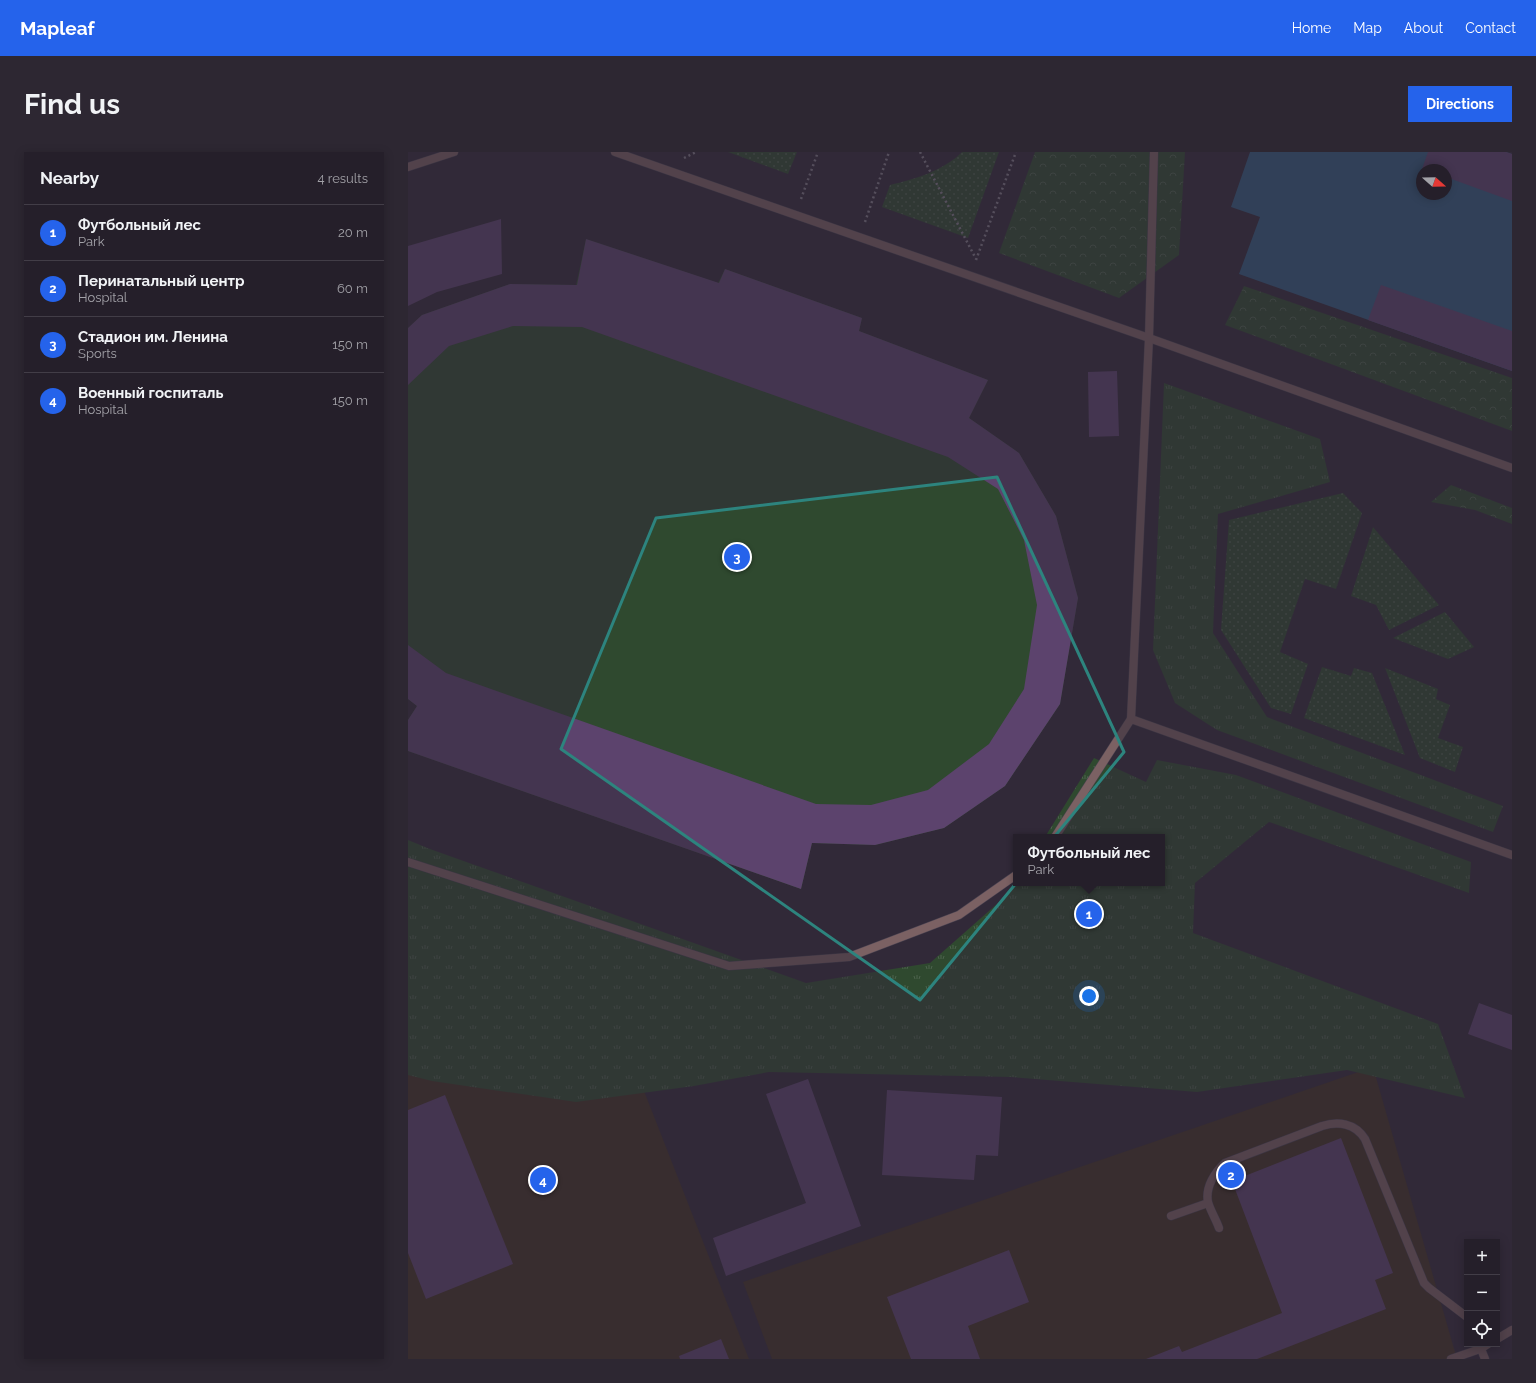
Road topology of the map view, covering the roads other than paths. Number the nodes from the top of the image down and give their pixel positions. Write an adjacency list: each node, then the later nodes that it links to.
1 (454, 152): 4 (street)
2 (615, 152): 5 (street)
3 (1154, 152): 5 (street)
4 (408, 167)
5 (1149, 338): 6 (street); 7 (street)
6 (1512, 468)
7 (1131, 720): 8 (street); 9 (street)
8 (1057, 834)
9 (1512, 855)
10 (408, 862): 11 (street)
11 (1013, 877)
12 (1208, 1203): 13 (street); 14 (street); 15 (street)
13 (1171, 1216)
14 (1220, 1228)
15 (1464, 1315)
16 (1512, 1330): 17 (street)
17 (1500, 1336)
18 (1477, 1347): 20 (street)
19 (1480, 1347): 21 (street)
20 (1452, 1359)
21 (1486, 1359)

